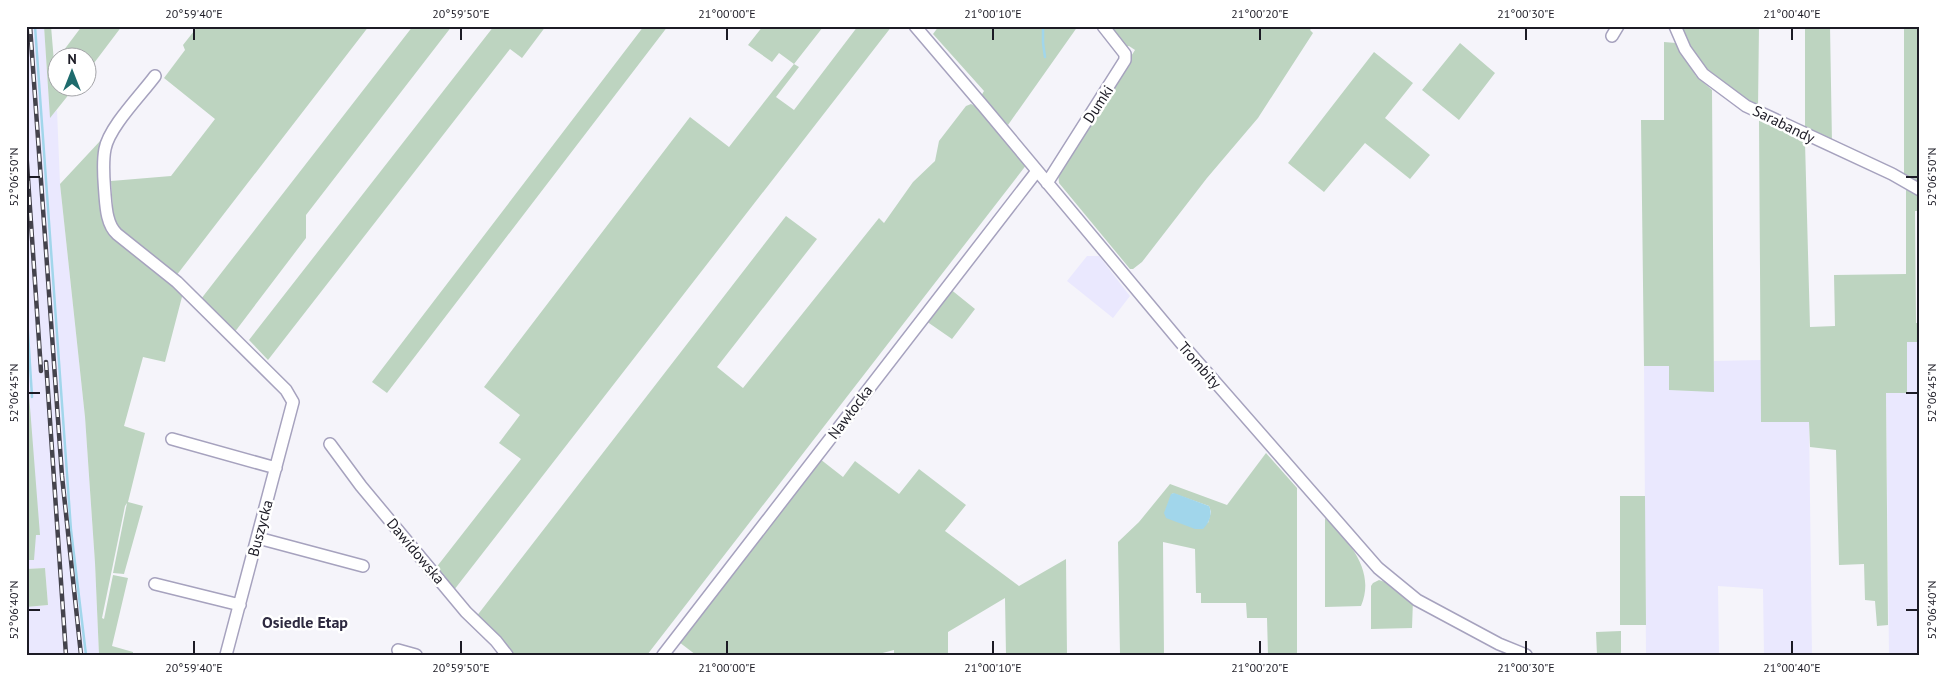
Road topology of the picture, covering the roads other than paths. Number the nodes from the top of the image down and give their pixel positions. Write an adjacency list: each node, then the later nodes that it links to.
1 (915, 26): 5 (street, Trombity)
2 (1103, 26): 6 (street, Dumki)
3 (1675, 26): 7 (street, Sarabandy)
4 (155, 76): 10 (street, Buszycka)
5 (1038, 171): 6 (street, Trombity); 19 (street, Nawłocka)
6 (1047, 183): 20 (street, Trombity)
7 (1920, 190)
8 (172, 439): 10 (street)
9 (330, 444): 18 (street, Dawidowska)
10 (276, 468): 11 (street, Buszycka)
11 (258, 538): 12 (street); 14 (street, Buszycka)
12 (363, 566)
13 (155, 584): 14 (street)
14 (240, 606): 16 (street, Buszycka)
15 (398, 650): 17 (street)
16 (226, 655)
17 (416, 655)
18 (507, 655)
19 (663, 655)
20 (1526, 655)

